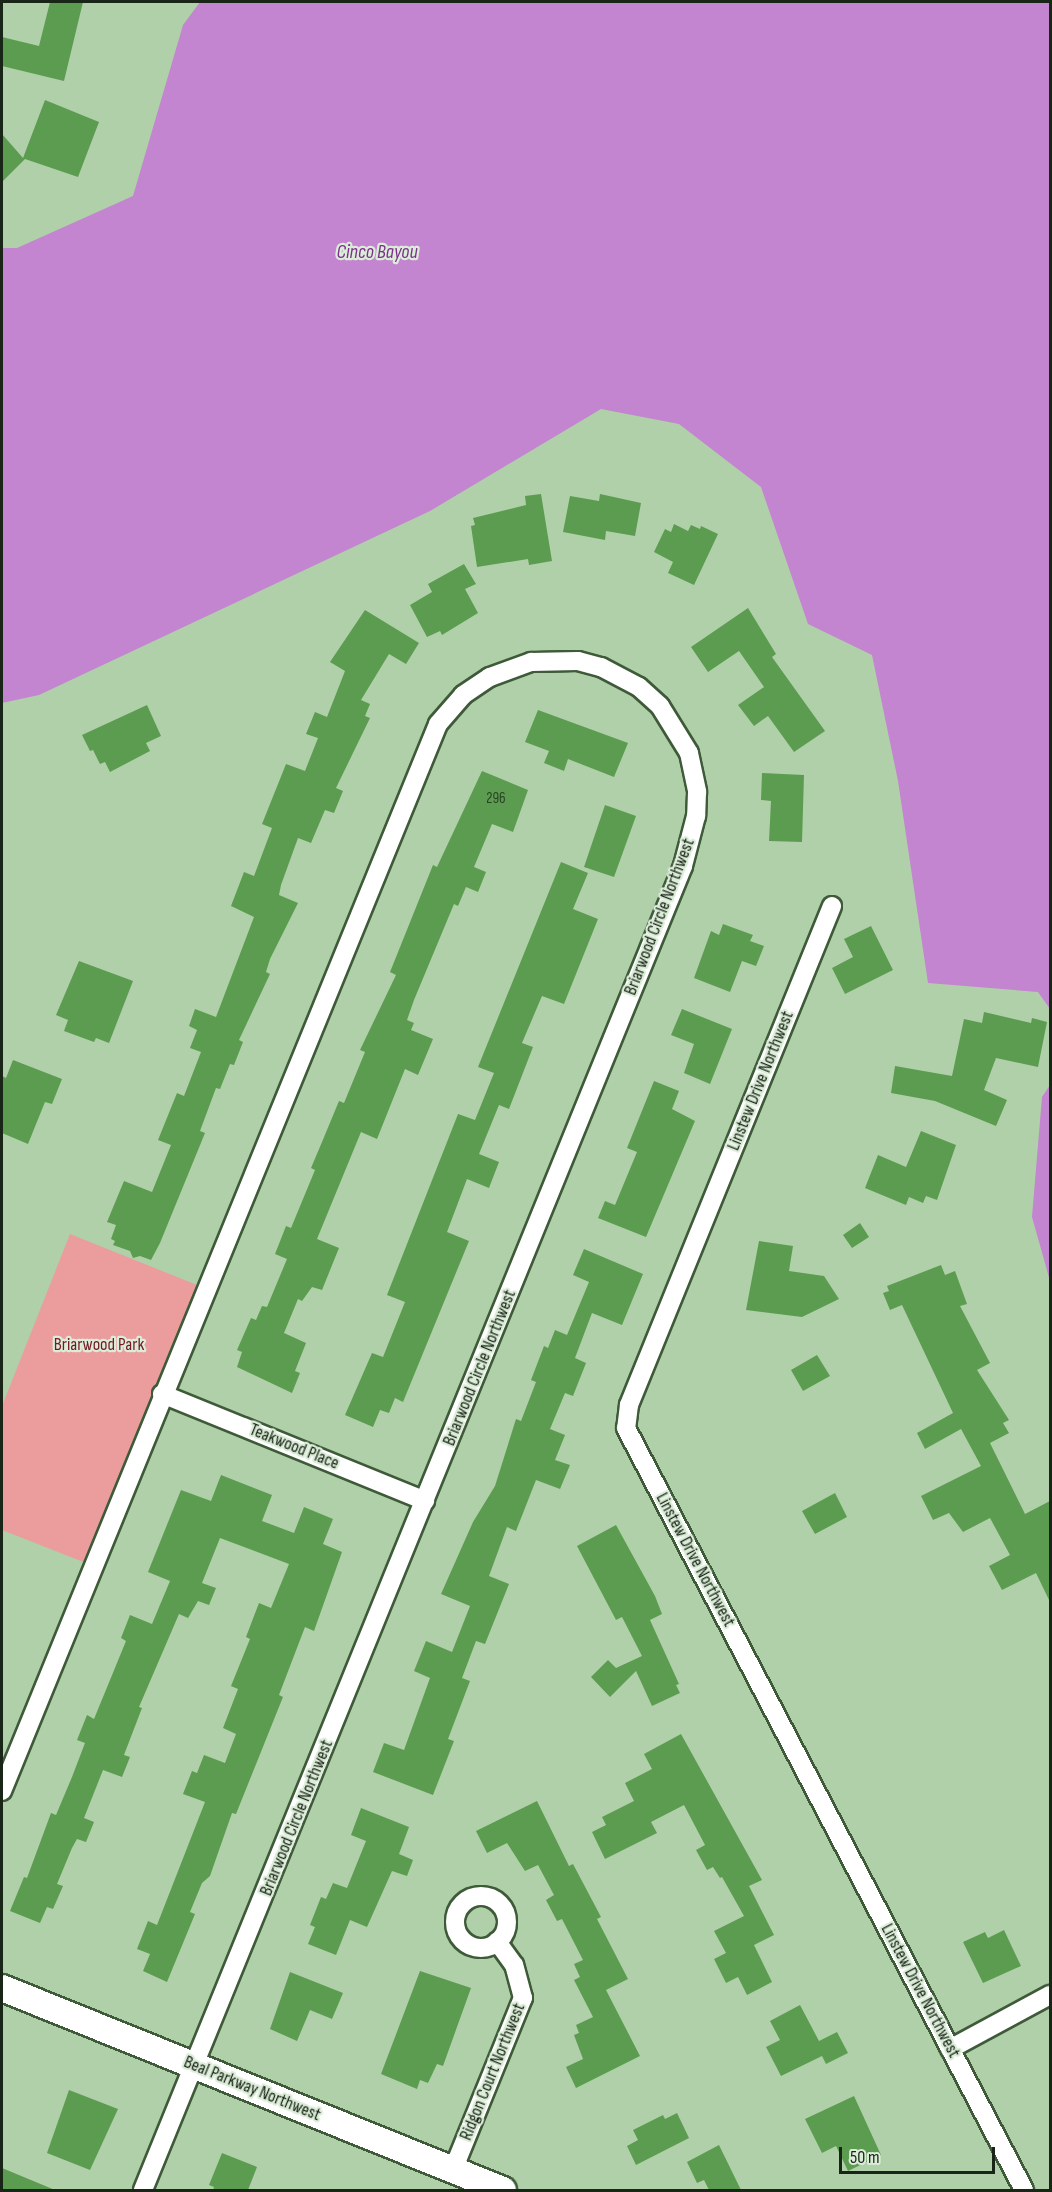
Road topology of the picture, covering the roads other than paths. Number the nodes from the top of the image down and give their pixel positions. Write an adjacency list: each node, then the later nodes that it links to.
1 (832, 906): 8 (street, Linstew Drive Northwest)
2 (162, 1394): 3 (street, Teakwood Place); 3 (street, Briarwood Circle Northwest); 4 (street, Briarwood Circle Northwest)
3 (425, 1501): 9 (street, Briarwood Circle Northwest)
4 (2, 1791)
5 (497, 1942): 10 (street, Ridgon Court Northwest)
6 (2, 1988): 9 (main road, Beal Parkway Northwest)
7 (1050, 1995): 8 (street)
8 (951, 2049): 13 (street, Linstew Drive Northwest)
9 (196, 2067): 10 (main road, Beal Parkway Northwest); 11 (street, Briarwood Circle Northwest)
10 (453, 2170): 12 (main road, Beal Parkway Northwest)
11 (143, 2190)
12 (503, 2190)
13 (1024, 2190)

